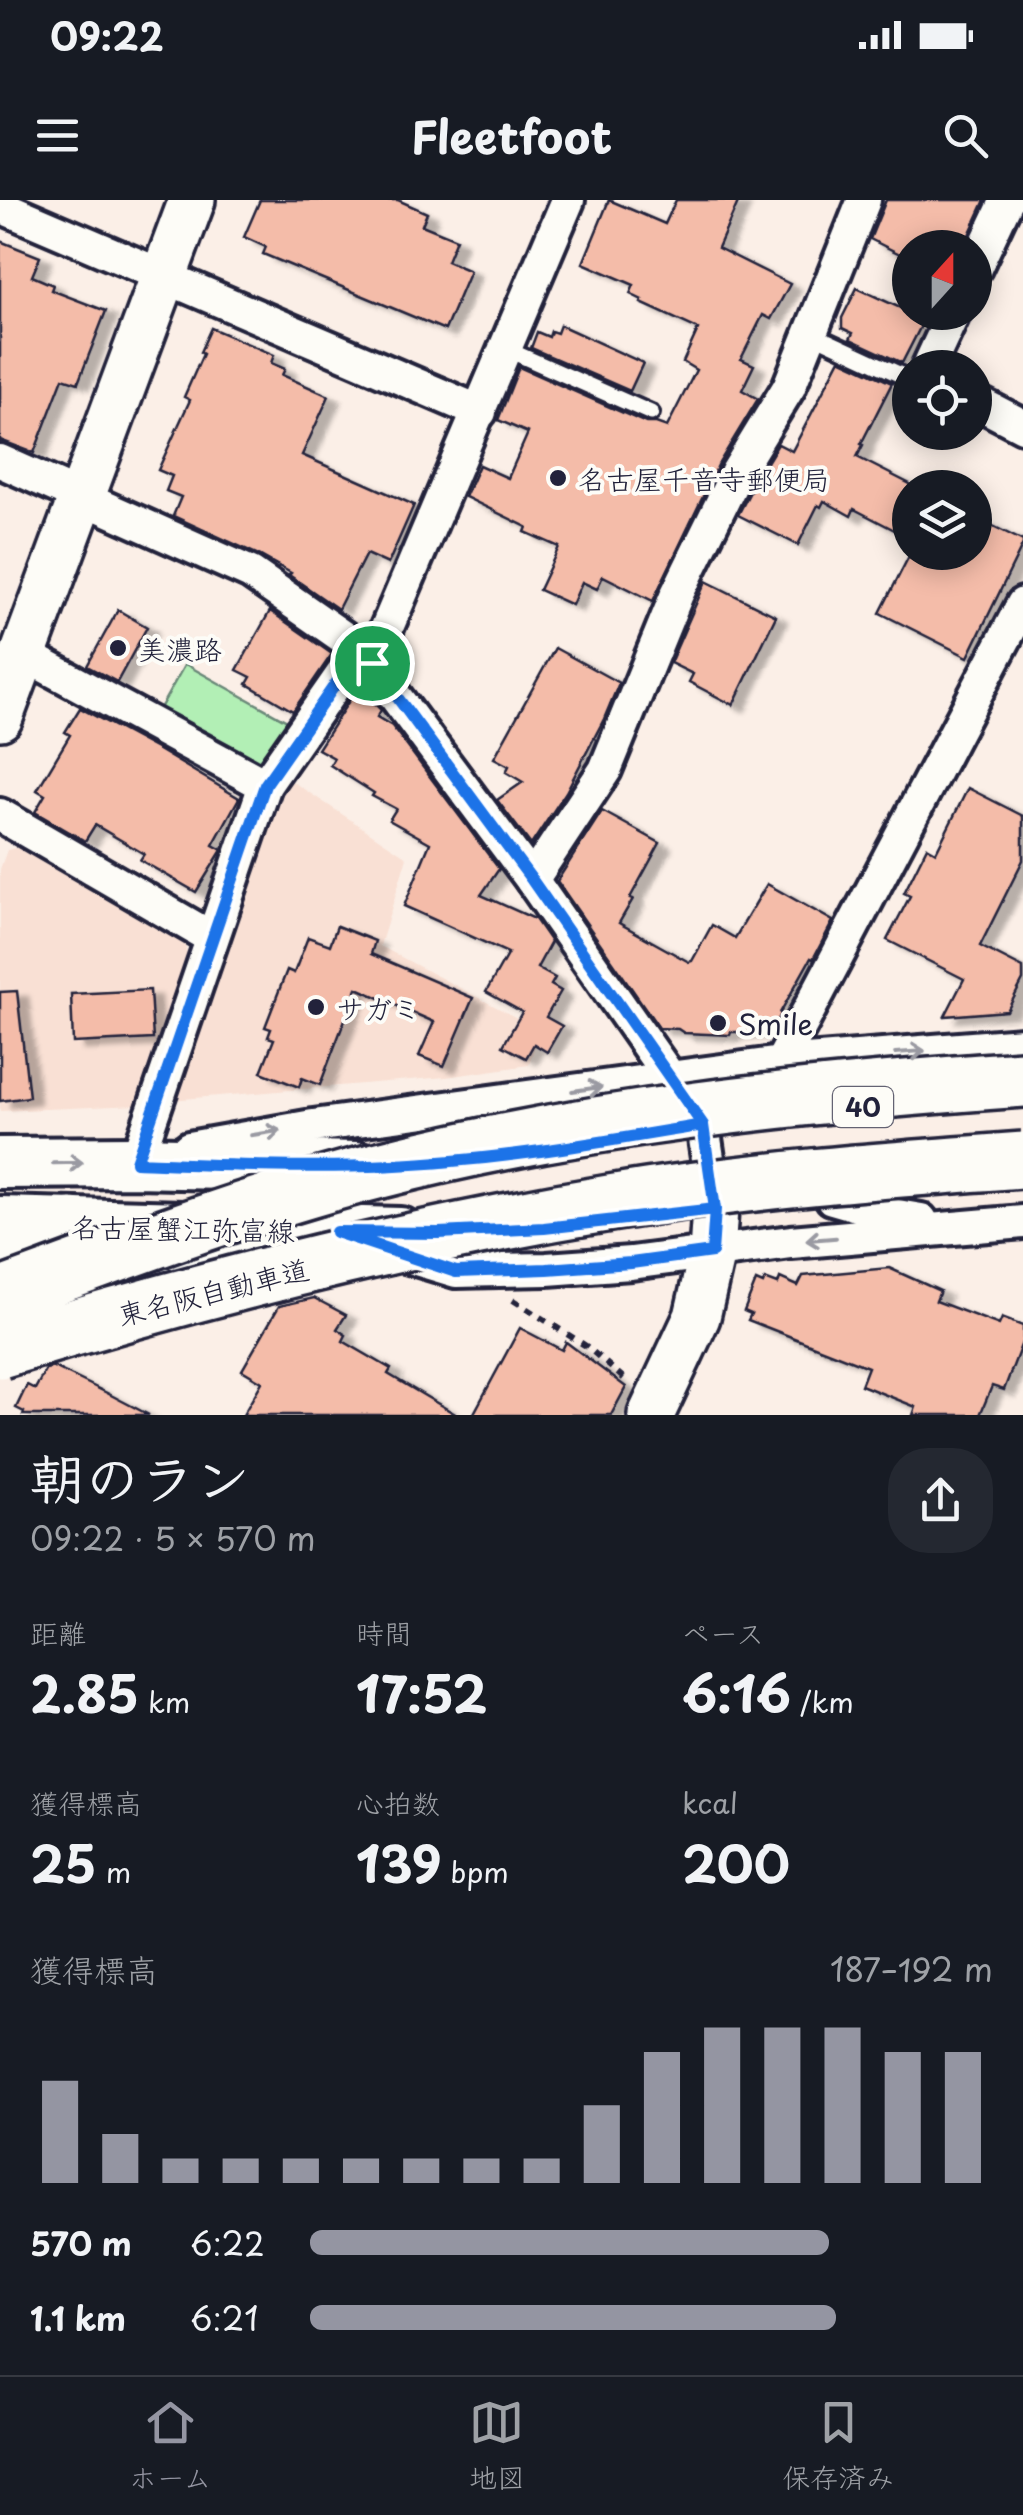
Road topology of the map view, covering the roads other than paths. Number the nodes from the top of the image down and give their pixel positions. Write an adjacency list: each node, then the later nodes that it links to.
1 (192, 200): 7 (street)
2 (568, 200): 9 (street)
3 (864, 200): 8 (street)
4 (1007, 200): 6 (street)
5 (0, 206): 7 (street)
6 (992, 232)
7 (164, 276): 12 (street); 16 (street)
8 (810, 333): 10 (lane); 23 (street)
9 (506, 349): 12 (street); 13 (lane)
10 (892, 363)
11 (992, 410): 14 (street)
12 (480, 412): 19 (street)
13 (651, 414)
14 (1023, 426)
15 (0, 461): 16 (street)
16 (82, 497): 18 (street); 19 (street)
17 (1023, 604): 26 (street)
18 (24, 654): 20 (street); 21 (street)
19 (366, 656): 21 (street); 23 (street)
20 (0, 717)
21 (265, 785): 24 (street)
22 (0, 816): 24 (street)
23 (532, 880): 27 (street)
24 (212, 938): 32 (street)
25 (1023, 1050): 26 (street, one-way to 25); 44 (highway, bridge)
26 (781, 1063): 27 (street)
27 (670, 1078): 30 (street); 32 (street, one-way to 27)
28 (1023, 1093): 30 (main road, 40)
29 (1023, 1114): 44 (highway, 東名阪自動車道)
30 (703, 1125): 32 (main road, 40); 41 (street)
31 (1023, 1160): 45 (highway, 東名阪自動車道, bridge)
32 (136, 1162): 33 (main road, 40, one-way to 32)
33 (0, 1163)
34 (1023, 1184): 35 (main road, 名古屋蟹江弥富線)
35 (832, 1198): 39 (street); 41 (main road, 名古屋蟹江弥富線)
36 (0, 1222): 38 (main road, 名古屋蟹江弥富線)
37 (1023, 1222): 39 (street)
38 (71, 1226): 40 (main road, 名古屋蟹江弥富線); 43 (highway)
39 (954, 1226): 41 (street, one-way to 41)
40 (246, 1229): 42 (main road, 名古屋蟹江弥富線); 46 (street)
41 (714, 1230): 42 (main road, 名古屋蟹江弥富線); 42 (street); 47 (street)
42 (336, 1232)
43 (0, 1274)
44 (0, 1300)
45 (0, 1350)
46 (0, 1376)
47 (654, 1411)

